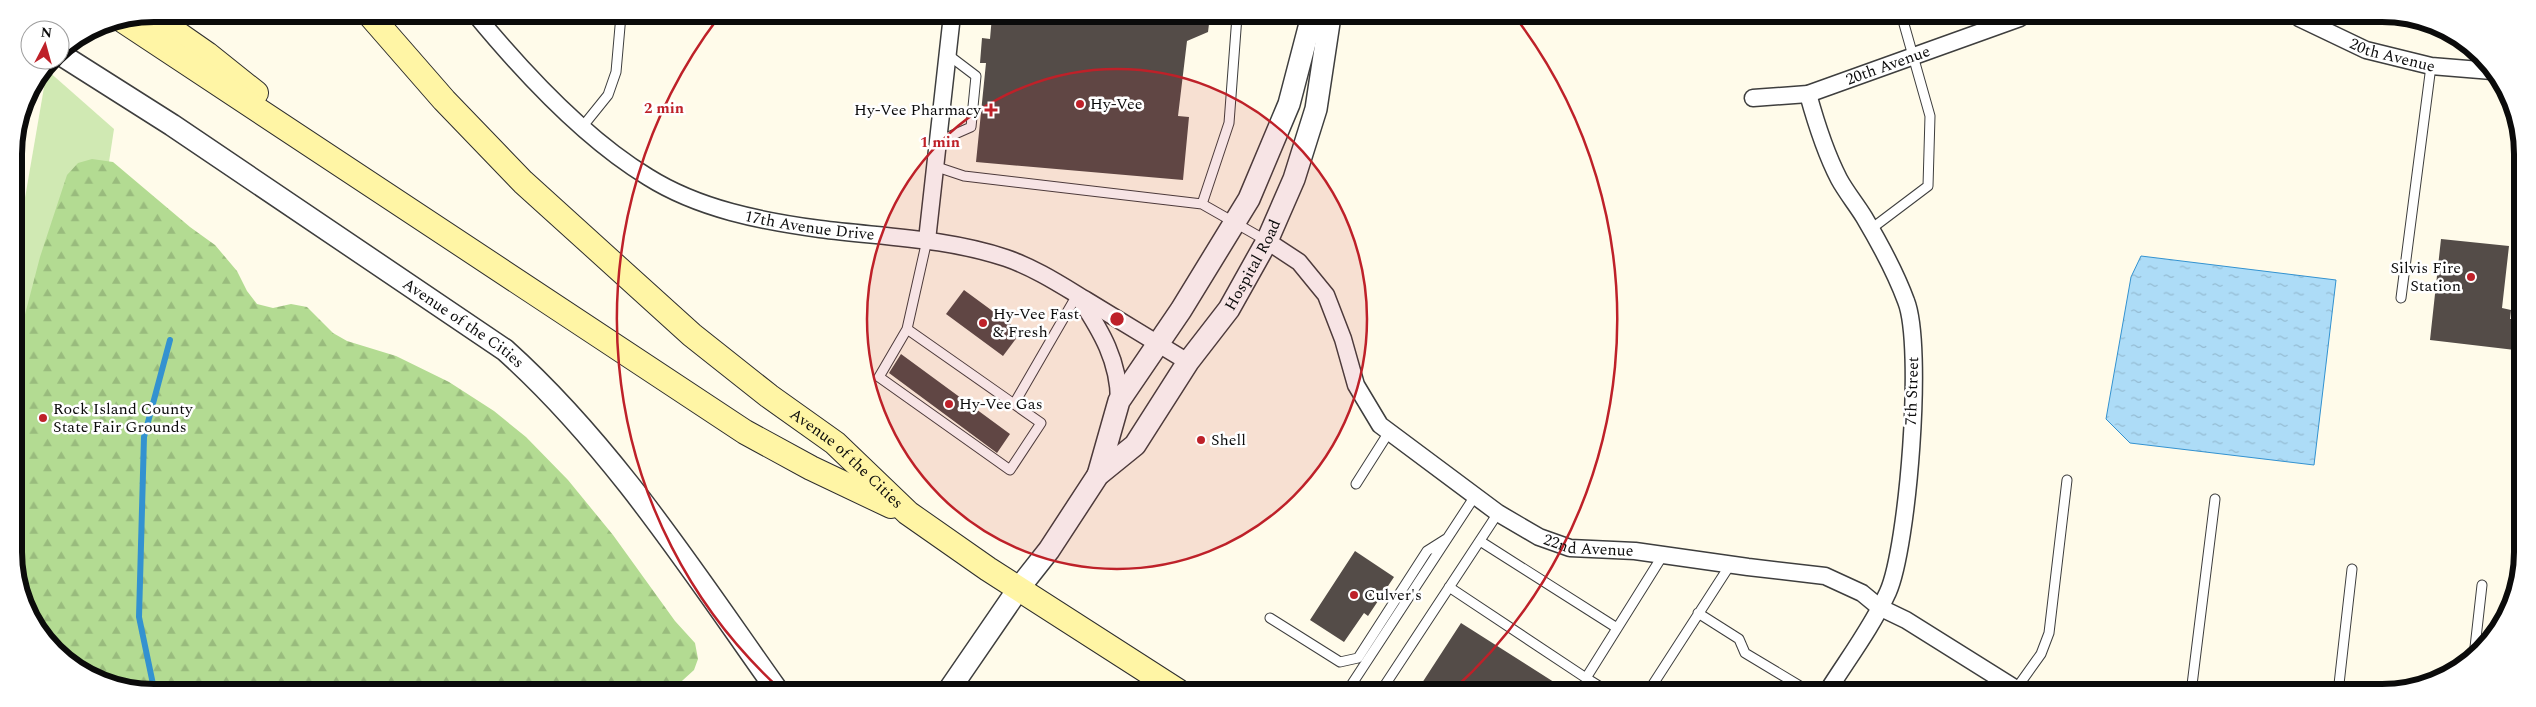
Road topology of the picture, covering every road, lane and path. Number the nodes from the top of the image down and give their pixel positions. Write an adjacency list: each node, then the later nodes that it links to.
1 (162, 22): 23 (main road, Avenue of the Cities)
2 (377, 22): 42 (main road, Avenue of the Cities)
3 (482, 22): 20 (street, 17th Avenue Drive)
4 (620, 22): 20 (lane)
5 (951, 22): 13 (street)
6 (1237, 22): 24 (lane)
7 (1310, 22): 25 (street, Hospital Road)
8 (1329, 22): 28 (street, Hospital Road)
9 (1903, 22): 14 (lane)
10 (2009, 22): 14 (street, 20th Avenue)
11 (2307, 22): 16 (street, 20th Avenue)
12 (129, 25): 23 (main road, Avenue of the Cities)
13 (947, 54): 21 (street); 21 (lane)
14 (1913, 57): 18 (street, 20th Avenue); 26 (lane)
15 (70, 60): 58 (street, Avenue of the Cities)
16 (2431, 66): 17 (street, 20th Avenue); 30 (lane)
17 (2483, 70)
18 (1808, 94): 19 (street, 20th Avenue); 26 (street, 7th Street)
19 (1753, 98)
20 (583, 126): 27 (street, 17th Avenue Drive)
21 (937, 142): 22 (street)
22 (934, 166): 24 (lane); 27 (street)
23 (366, 181): 42 (main road, Avenue of the Cities)
24 (1202, 204): 25 (lane)
25 (1236, 223): 28 (lane); 32 (street, Hospital Road)
26 (1871, 228): 52 (street, 7th Street)
27 (927, 240): 29 (street, 17th Avenue Drive); 31 (lane)
28 (1266, 241): 33 (street, Hospital Road); 36 (street, 22nd Avenue)
29 (1077, 295): 32 (street, 17th Avenue Drive); 34 (street); 35 (lane)
30 (2401, 298)
31 (907, 329): 35 (lane); 35 (lane)
32 (1159, 344): 33 (street, 17th Avenue Drive); 34 (street, Hospital Road)
33 (1188, 362): 37 (street, Hospital Road)
34 (1119, 401): 37 (street, Hospital Road)
35 (1014, 404)
36 (1389, 432): 39 (lane); 40 (street, 22nd Avenue)
37 (1098, 475): 51 (street, Hospital Road)
38 (2067, 480): 68 (lane)
39 (1356, 484)
40 (1475, 496): 43 (street, 22nd Avenue); 44 (lane)
41 (2215, 499): 69 (lane)
42 (908, 513): 51 (main road, Avenue of the Cities)
43 (1498, 513): 45 (lane); 46 (street, 22nd Avenue)
44 (1446, 539): 54 (lane); 61 (lane)
45 (1480, 541): 50 (lane); 55 (lane)
46 (1664, 555): 47 (street, 22nd Avenue); 55 (lane)
47 (1730, 565): 52 (street, 22nd Avenue); 53 (lane)
48 (2352, 570): 70 (lane)
49 (2482, 585): 56 (lane)
50 (1449, 587): 57 (lane); 62 (lane)
51 (1019, 588): 59 (street); 60 (main road, Avenue of the Cities)
52 (1879, 607): 66 (street, 7th Street); 67 (street, 22nd Avenue)
53 (1698, 614): 64 (lane); 65 (lane)
54 (1270, 618)
55 (1617, 628): 57 (lane)
56 (2475, 645)
57 (1586, 678): 63 (lane)
58 (773, 684)
59 (953, 684)
60 (1167, 684)
61 (1353, 684)
62 (1386, 684)
63 (1596, 684)
64 (1653, 684)
65 (1797, 684)
66 (1831, 684)
67 (2007, 684)
68 (2022, 684)
69 (2193, 684)
70 (2339, 684)

